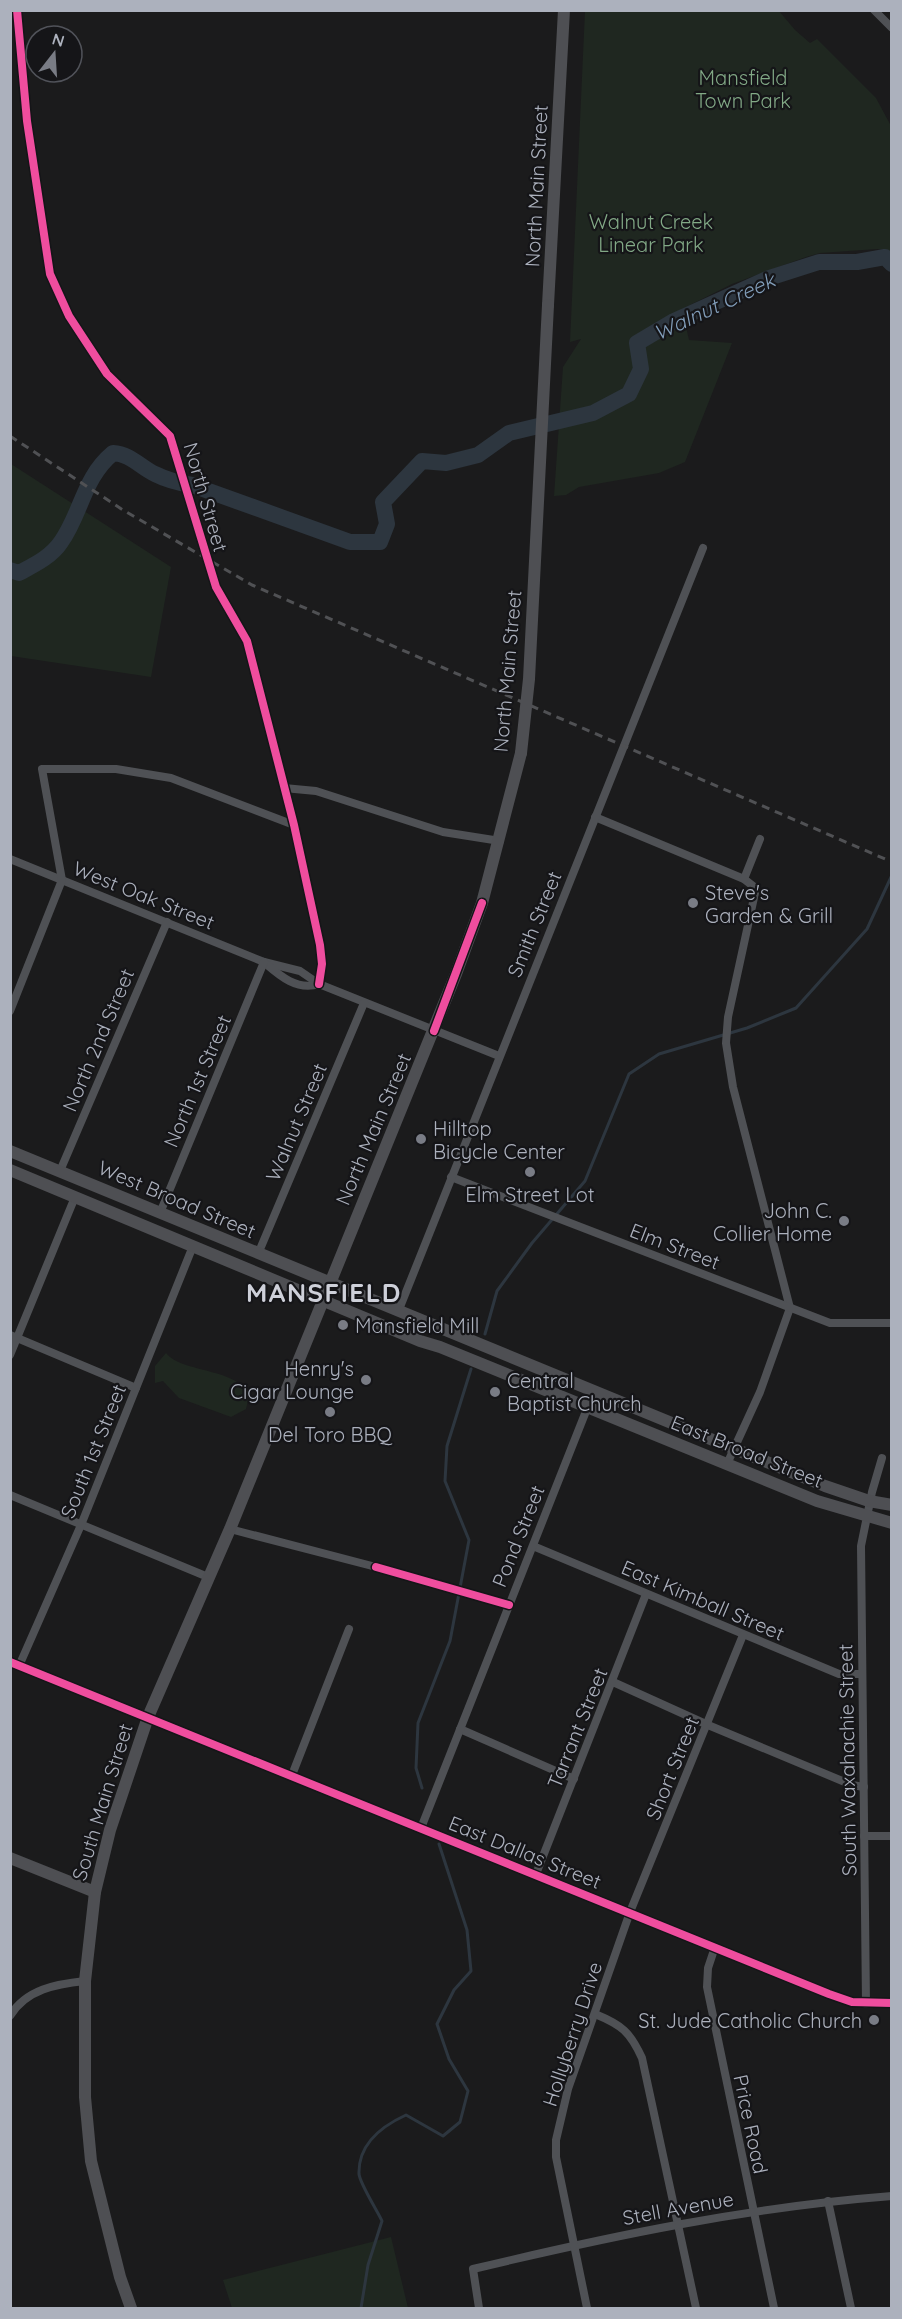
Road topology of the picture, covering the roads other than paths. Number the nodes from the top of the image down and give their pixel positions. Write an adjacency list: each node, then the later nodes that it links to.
1 (17, 10): 6 (street, North Street)
2 (564, 10): 10 (main road, North Main Street, bridge)
3 (874, 10): 4 (street)
4 (891, 28)
5 (703, 548): 7 (street, Smith Street)
6 (284, 788): 8 (street, North Street); 10 (street)
7 (595, 817): 12 (street); 20 (street, Smith Street)
8 (294, 825): 13 (street); 16 (street, North Street)
9 (760, 839): 12 (street)
10 (500, 841): 19 (main road, North Main Street)
11 (10, 859): 13 (street, West Oak Street)
12 (744, 879): 32 (street)
13 (62, 880): 14 (street, West Oak Street); 18 (street)
14 (167, 922): 15 (street, West Oak Street); 23 (street, North 2nd Street)
15 (264, 962): 16 (street, West Oak Street); 16 (street, West Oak Street); 26 (street, North 1st Street)
16 (319, 984): 17 (street, West Oak Street)
17 (364, 1003): 19 (street, West Oak Street); 29 (street, Walnut Street)
18 (10, 1011)
19 (434, 1031): 20 (street, West Oak Street); 30 (main road, North Main Street)
20 (499, 1056): 24 (street, Smith Street)
21 (10, 1151): 23 (main road, West Broad Street)
22 (10, 1170): 25 (main road, West Broad Street)
23 (60, 1171): 26 (main road, West Broad Street)
24 (451, 1178): 32 (street, Elm Street); 33 (street, Smith Street)
25 (75, 1197): 28 (main road, West Broad Street); 36 (street)
26 (159, 1213): 27 (main road, West Broad Street)
27 (199, 1230): 28 (main road); 29 (main road, West Broad Street)
28 (193, 1246): 31 (main road, West Broad Street); 41 (street, South 1st Street)
29 (258, 1254): 30 (main road, West Broad Street)
30 (329, 1283): 31 (main road, North Main Street); 33 (main road, East Broad Street)
31 (322, 1300): 37 (main road, East Broad Street); 53 (main road, South Main Street)
32 (790, 1308): 34 (street, Elm Street); 44 (street)
33 (398, 1312): 35 (main road, East Broad Street)
34 (891, 1323)
35 (447, 1332): 37 (main road); 39 (main road, East Broad Street)
36 (14, 1336): 38 (street); 41 (street)
37 (440, 1347): 40 (main road, East Broad Street)
38 (10, 1355)
39 (509, 1357): 40 (main road); 42 (main road, East Broad Street)
40 (503, 1372): 43 (main road, East Broad Street)
41 (136, 1388): 52 (street, South 1st Street)
42 (594, 1391): 43 (street, Pond Street); 44 (main road, East Broad Street)
43 (587, 1407): 46 (main road, East Broad Street); 54 (street, Pond Street)
44 (734, 1448): 46 (street); 48 (main road, East Broad Street)
45 (882, 1458): 48 (street, South Waxahachie Street)
46 (728, 1464): 50 (main road, East Broad Street)
47 (10, 1496): 52 (street)
48 (869, 1501): 49 (main road, East Broad Street); 50 (street, South Waxahachie Street)
49 (891, 1505)
50 (866, 1516): 51 (main road, East Broad Street); 61 (street, South Waxahachie Street)
51 (891, 1523)
52 (81, 1525): 56 (street); 60 (street, South 1st Street)
53 (230, 1529): 55 (street); 56 (main road, South Main Street)
54 (533, 1546): 57 (street, East Kimball Street); 65 (street, Pond Street)
55 (376, 1568)
56 (208, 1577): 63 (main road, South Main Street)
57 (646, 1594): 59 (street, East Kimball Street); 62 (street, Tarrant Street)
58 (349, 1629): 66 (street)
59 (743, 1635): 61 (street, East Kimball Street); 64 (street, Short Street)
60 (15, 1664): 63 (street, East Dallas Street)
61 (862, 1674): 68 (street, South Waxahachie Street)
62 (613, 1682): 64 (street); 67 (street, Tarrant Street)
63 (148, 1717): 66 (street, East Dallas Street); 74 (main road, South Main Street)
64 (708, 1725): 68 (street); 75 (street, Short Street)
65 (460, 1730): 67 (street); 69 (street, Pond Street)
66 (292, 1775): 69 (street, East Dallas Street)
67 (574, 1779): 73 (street, Tarrant Street)
68 (864, 1787): 70 (street, South Waxahachie Street)
69 (421, 1828): 73 (street, East Dallas Street)
70 (864, 1836): 71 (street); 79 (street, South Waxahachie Street)
71 (891, 1836)
72 (10, 1858): 74 (main road)
73 (536, 1874): 75 (street, East Dallas Street)
74 (95, 1893): 77 (main road, South Main Street)
75 (630, 1912): 76 (street, East Dallas Street); 80 (street, Hollyberry Drive)
76 (714, 1947): 79 (street, East Dallas Street); 84 (street, Price Road)
77 (85, 1981): 81 (street); 87 (main road, South Main Street)
78 (891, 2003): 79 (street, East Dallas Street)
79 (866, 2004)
80 (595, 2014): 85 (street); 86 (street, Hollyberry Drive)
81 (10, 2016)
82 (891, 2196): 83 (street, Stell Avenue)
83 (828, 2201): 84 (street, Stell Avenue); 92 (street)
84 (753, 2211): 85 (street, Stell Avenue); 91 (street, Price Road)
85 (678, 2224): 86 (street, Stell Avenue); 90 (street)
86 (573, 2245): 88 (street, Stell Avenue); 89 (street, Hollyberry Drive)
87 (131, 2308)
88 (479, 2308)
89 (587, 2308)
90 (696, 2308)
91 (774, 2308)
92 (851, 2308)

